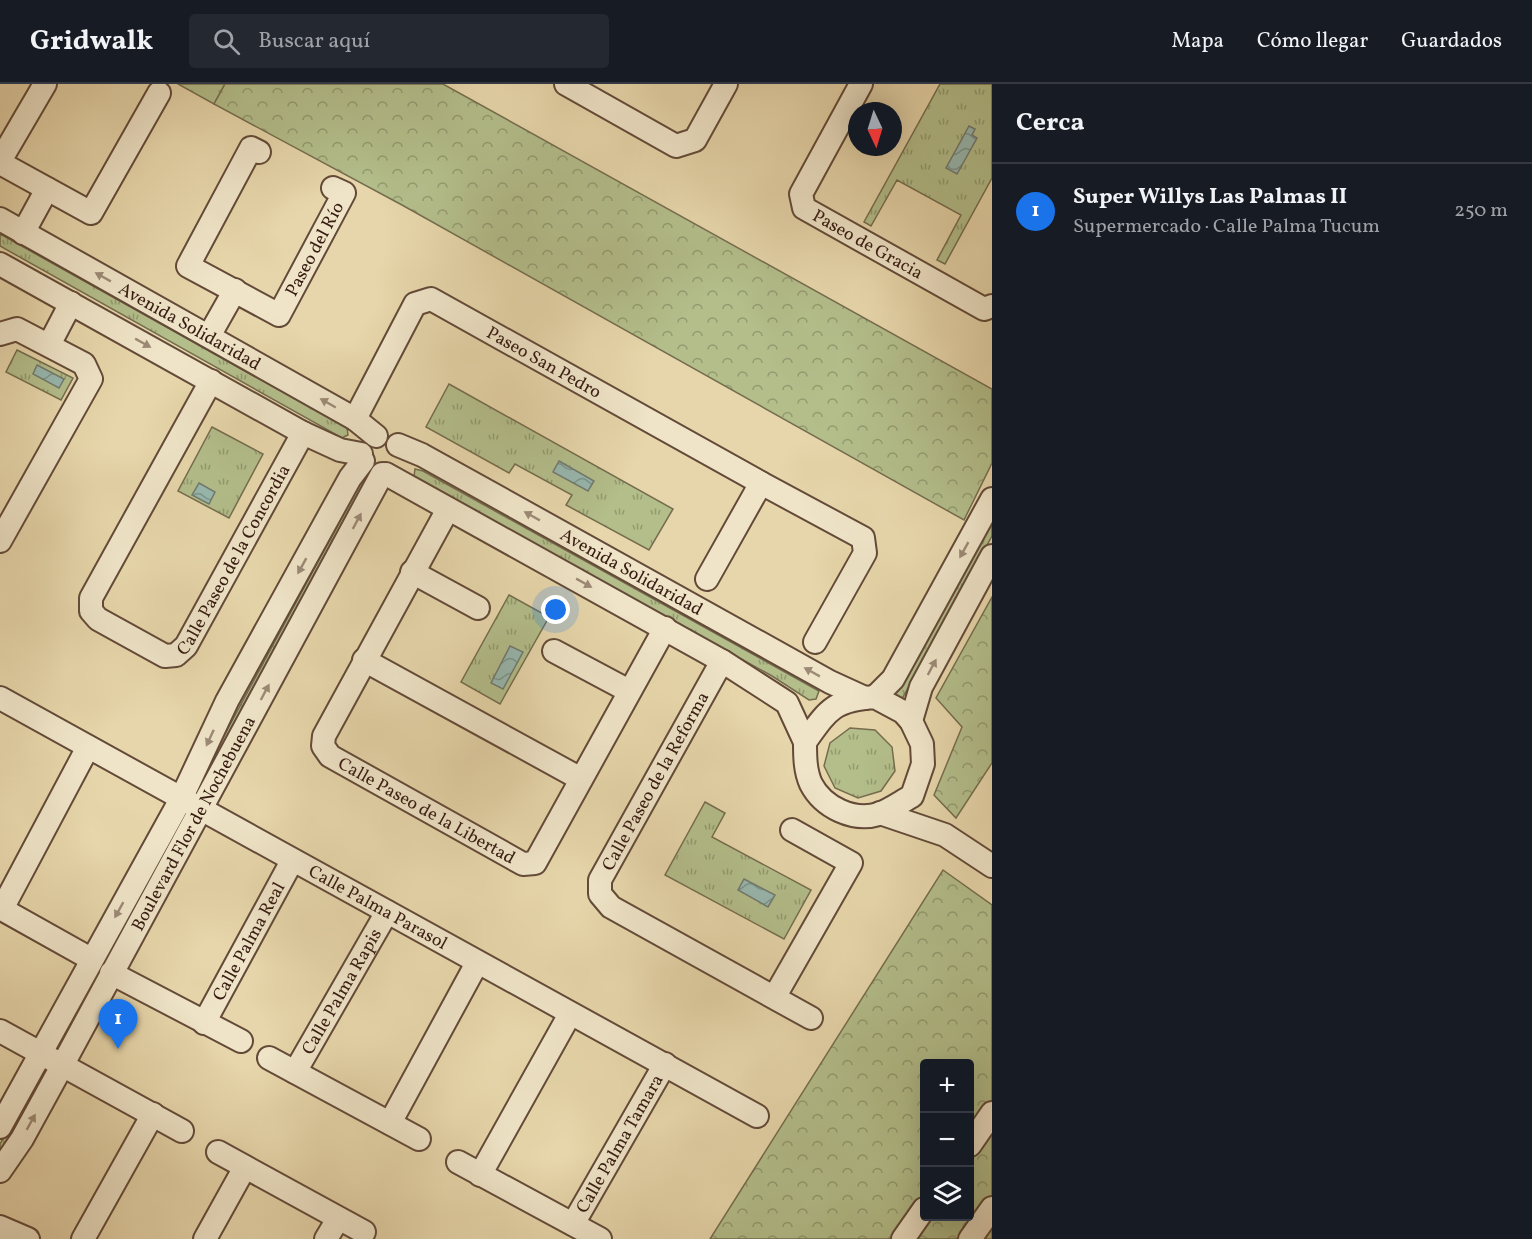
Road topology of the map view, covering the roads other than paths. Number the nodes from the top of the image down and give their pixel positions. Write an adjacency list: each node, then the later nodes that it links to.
1 (45, 84): 7 (street)
2 (566, 84): 3 (street)
3 (726, 84)
4 (861, 84): 14 (street, Paseo de Gracia)
5 (159, 93): 9 (street)
6 (259, 152): 13 (street, Paseo del Río)
7 (0, 162): 9 (street)
8 (333, 188): 13 (street, Paseo del Río)
9 (47, 189): 11 (street)
10 (0, 219): 11 (street, Avenida Solidaridad)
11 (28, 223): 17 (street, Avenida Solidaridad, one-way to 11)
12 (0, 264): 15 (street)
13 (235, 290): 17 (street)
14 (992, 306)
15 (66, 313): 18 (street); 19 (street, one-way to 19)
16 (0, 334): 18 (street)
17 (209, 336): 20 (street, Avenida Solidaridad, one-way to 17)
18 (49, 345): 29 (street)
19 (206, 389): 22 (street); 22 (street, Calle Paseo de la Concordia)
20 (355, 419): 21 (street, Avenida Solidaridad); 26 (street, Paseo San Pedro)
21 (376, 436): 23 (street); 24 (street)
22 (298, 441): 24 (street)
23 (398, 445): 25 (street); 41 (street, Avenida Solidaridad, one-way to 23)
24 (362, 458): 25 (street); 47 (street, Boulevard Flor de Nochebuena, one-way to 47)
25 (384, 474): 28 (street, Avenida Solidaridad); 48 (street, Boulevard Flor de Nochebuena, one-way to 25)
26 (761, 483): 32 (street); 35 (street, Paseo San Pedro)
27 (992, 499): 41 (street, one-way to 41)
28 (443, 517): 31 (street, Calle Paseo de la Libertad); 34 (street, Avenida Solidaridad, one-way to 34)
29 (0, 541)
30 (992, 556): 42 (street, one-way to 30)
31 (412, 572): 33 (street); 37 (street, Calle Paseo de la Libertad)
32 (707, 579)
33 (478, 609)
34 (660, 637): 38 (street, Avenida Solidaridad); 39 (street, Calle Paseo de la Libertad)
35 (816, 642)
36 (554, 651): 39 (street)
37 (364, 660): 45 (street); 45 (street, Calle Paseo de la Libertad)
38 (722, 661): 43 (street, Avenida Solidaridad); 59 (street, Calle Paseo de la Reforma)
39 (629, 691): 45 (street, Calle Paseo de la Libertad)
40 (0, 698): 44 (street, Calle Palma Parasol)
41 (870, 698): 42 (street); 43 (street)
42 (911, 721): 46 (street)
43 (805, 742): 49 (street)
44 (88, 747): 47 (street, Calle Palma Parasol); 54 (street)
45 (581, 780)
46 (912, 796): 49 (street); 51 (street)
47 (181, 799): 48 (street, Calle Palma Parasol); 56 (street, Boulevard Flor de Nochebuena, one-way to 56)
48 (202, 809): 52 (street, Calle Palma Parasol); 58 (street, Boulevard Flor de Nochebuena)
49 (880, 813): 51 (street)
50 (792, 830): 59 (street)
51 (945, 836): 53 (street)
52 (292, 861): 55 (street, Calle Palma Parasol); 62 (street, Calle Palma Real)
53 (992, 866)
54 (1, 909): 56 (street)
55 (387, 912): 57 (street, Calle Palma Parasol); 69 (street, Calle Palma Rapis)
56 (91, 960): 65 (street, Boulevard Flor de Nochebuena)
57 (477, 963): 60 (street, Calle Palma Parasol); 73 (street)
58 (111, 973): 62 (street, Calle Palma Real); 68 (street, Boulevard Flor de Nochebuena)
59 (775, 996): 61 (street, Calle Paseo de la Reforma)
60 (570, 1014): 67 (street, Calle Palma Parasol); 82 (street)
61 (811, 1018)
62 (204, 1023): 64 (street, Calle Palma Real)
63 (0, 1031): 65 (street)
64 (241, 1041)
65 (40, 1053): 68 (street); 74 (street, Boulevard Flor de Nochebuena)
66 (269, 1058): 69 (street, Calle Palma Rapis)
67 (665, 1064): 72 (street, Calle Palma Parasol); 86 (street, Calle Palma Tamara)
68 (63, 1066): 71 (street); 81 (street, Boulevard Flor de Nochebuena, one-way to 68)
69 (295, 1072): 73 (street, Calle Palma Rapis)
70 (992, 1113): 76 (street)
71 (153, 1114): 75 (street); 90 (street)
72 (756, 1116)
73 (390, 1124): 77 (street, Calle Palma Rapis)
74 (0, 1127)
75 (182, 1131)
76 (974, 1138)
77 (419, 1139)
78 (218, 1152): 80 (street)
79 (458, 1162): 82 (street, Calle Palma Tamara)
80 (245, 1167): 85 (street); 91 (street)
81 (0, 1171)
82 (480, 1175): 86 (street, Calle Palma Tamara)
83 (992, 1208): 95 (street)
84 (920, 1215): 94 (street)
85 (338, 1219): 88 (street); 92 (street)
86 (573, 1224): 93 (street, Calle Palma Tamara)
87 (0, 1226): 89 (street)
88 (364, 1232)
89 (28, 1239)
90 (84, 1239)
91 (205, 1239)
92 (326, 1239)
93 (600, 1239)
94 (903, 1239)
95 (970, 1239)

